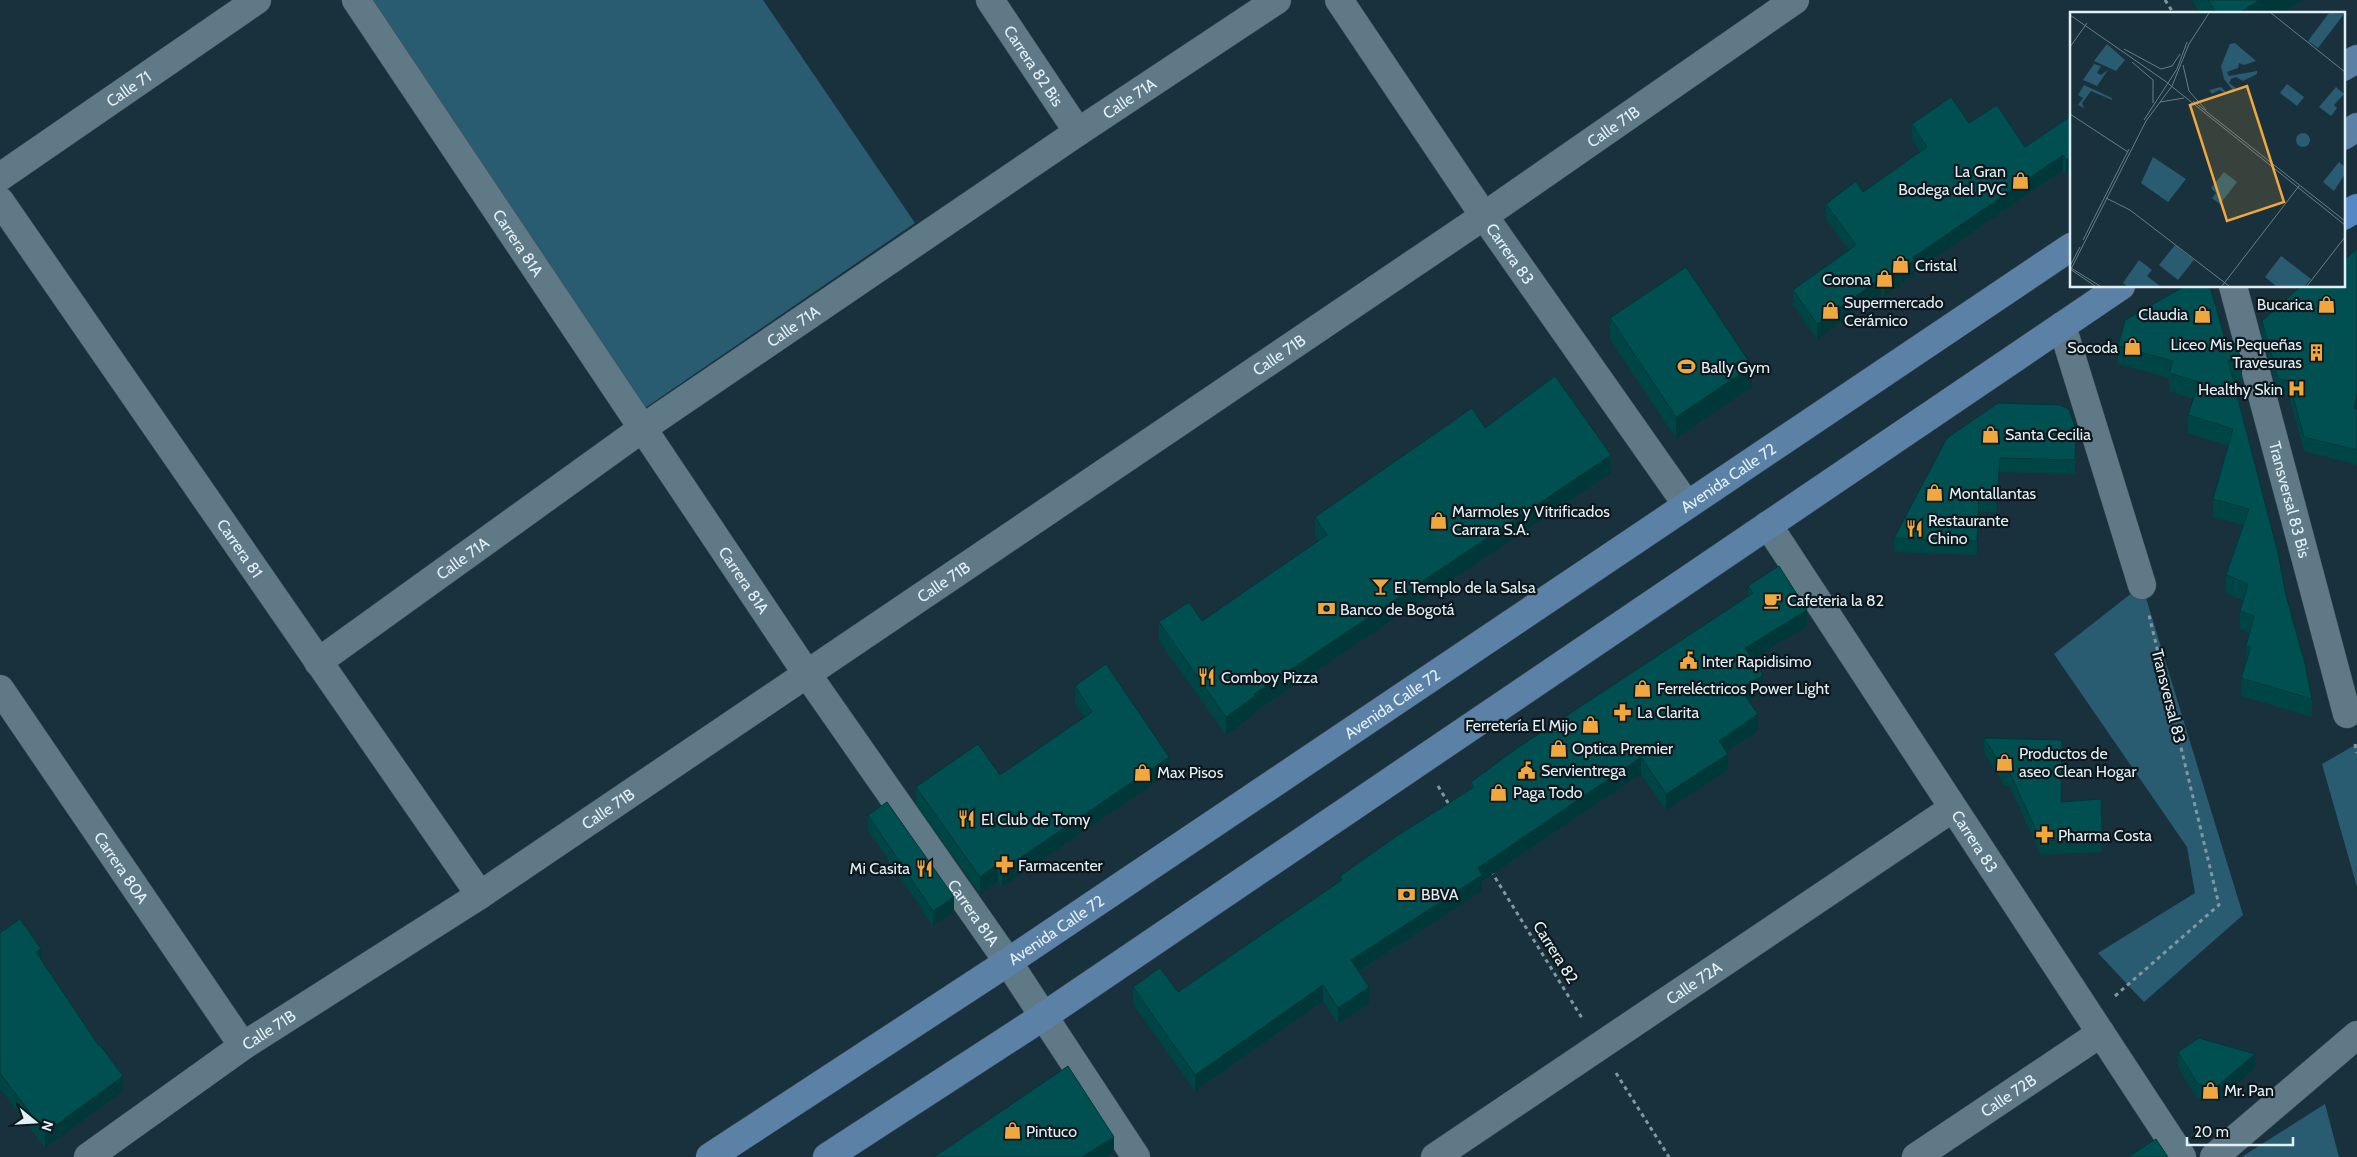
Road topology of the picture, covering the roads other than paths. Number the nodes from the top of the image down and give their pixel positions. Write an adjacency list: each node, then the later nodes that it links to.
1 (257, 0): 12 (street, Calle 71)
2 (356, 0): 21 (street, Carrera 81A)
3 (990, 0): 10 (street, Carrera 82 Bis)
4 (1277, 0): 10 (street, Calle 71A)
5 (1339, 0): 16 (street, Carrera 83)
6 (1795, 0): 16 (street, Calle 71B)
7 (2357, 59): 8 (main road)
8 (2344, 66)
9 (2357, 127): 11 (main road)
10 (1078, 132): 21 (street, Calle 71A)
11 (2344, 135)
12 (0, 177)
13 (0, 201): 25 (street, Carrera 81)
14 (2357, 208): 15 (main road)
15 (2344, 215)
16 (1484, 216): 22 (street, Carrera 83); 26 (street, Calle 71B)
17 (2070, 248): 22 (main road, Avenida Calle 72)
18 (2119, 288): 20 (main road)
19 (2234, 288): 28 (street, Transversal 83 Bis)
20 (2062, 326): 23 (main road); 24 (street)
21 (643, 428): 25 (street, Calle 71A); 26 (street, Carrera 81A)
22 (1687, 505): 31 (main road, Avenida Calle 72)
23 (1768, 525): 29 (street, Carrera 83); 32 (main road)
24 (2142, 585)
25 (318, 662): 30 (street, Carrera 81)
26 (807, 674): 30 (street, Calle 71B); 31 (street, Carrera 81A)
27 (0, 689): 35 (street, Carrera 80A)
28 (2347, 714)
29 (1953, 808): 33 (street, Carrera 83); 40 (street, Calle 72A)
30 (480, 896): 35 (street, Calle 71B)
31 (1008, 962): 32 (street, Carrera 81A); 37 (main road, Avenida Calle 72)
32 (1044, 1016): 38 (main road); 39 (street, Carrera 81A)
33 (2096, 1025): 41 (street, Calle 72B); 42 (street, Carrera 83)
34 (2357, 1035): 43 (street)
35 (243, 1046): 36 (street, Calle 71B)
36 (88, 1157)
37 (710, 1157)
38 (827, 1157)
39 (1136, 1157)
40 (1435, 1157)
41 (1916, 1157)
42 (2182, 1157)
43 (2214, 1157)

